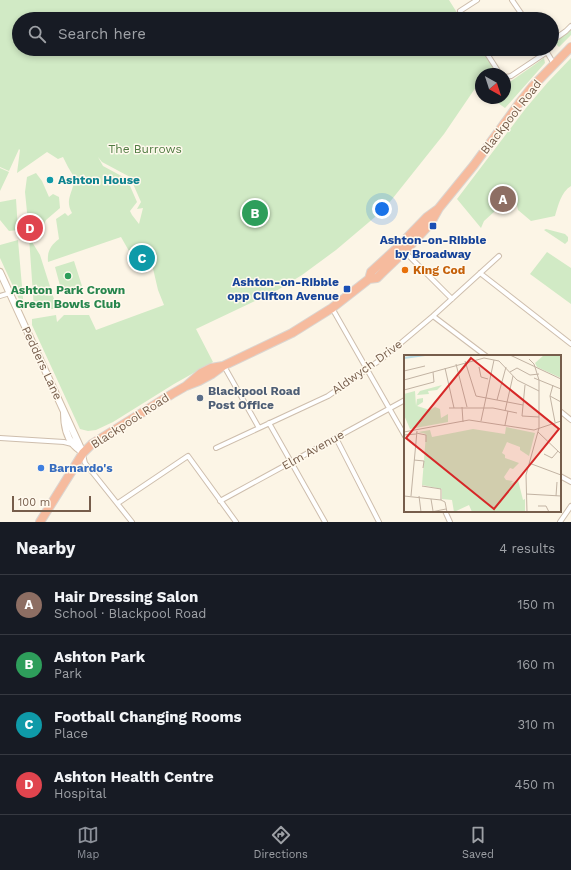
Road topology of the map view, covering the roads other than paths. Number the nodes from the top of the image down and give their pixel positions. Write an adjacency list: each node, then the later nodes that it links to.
1 (476, 0): 3 (street)
2 (512, 0): 4 (street)
3 (460, 11)
4 (520, 12)
5 (571, 26): 6 (street)
6 (559, 36)
7 (571, 46): 11 (highway, Blackpool Road)
8 (488, 56): 12 (street)
9 (538, 56): 13 (street)
10 (549, 56): 11 (street)
11 (554, 64): 14 (highway, Blackpool Road)
12 (496, 68)
13 (511, 76)
14 (402, 249): 20 (street); 21 (highway, Blackpool Road)
15 (499, 256): 17 (street, Aldwych Drive)
16 (0, 272): 18 (street, Pedders Lane)
17 (480, 273): 20 (street, Aldwych Drive); 23 (street)
18 (10, 293): 19 (street); 29 (street, Pedders Lane)
19 (0, 296)
20 (452, 299): 22 (street, Aldwych Drive)
21 (332, 308): 25 (highway, Blackpool Road); 26 (street)
22 (433, 316): 24 (street); 26 (street, Aldwych Drive)
23 (571, 344)
24 (485, 355)
25 (224, 366): 33 (street); 39 (highway, Blackpool Road)
26 (366, 369): 28 (street); 32 (street, Aldwych Drive)
27 (404, 401): 28 (street, Elm Avenue)
28 (389, 409): 34 (street); 36 (street, Elm Avenue)
29 (64, 411): 37 (street, Pedders Lane); 39 (street, Pedders Lane)
30 (561, 413): 31 (street)
31 (571, 420)
32 (269, 423): 33 (street, Aldwych Drive); 40 (street)
33 (259, 428): 38 (street, Aldwych Drive)
34 (404, 434)
35 (0, 438): 37 (street)
36 (336, 438): 40 (street, Elm Avenue); 51 (street)
37 (73, 444): 39 (street, Pedders Lane)
38 (216, 448)
39 (83, 453): 44 (street); 47 (highway, Blackpool Road)
40 (291, 462): 43 (street, Elm Avenue); 50 (street)
41 (561, 477): 42 (street)
42 (571, 482)
43 (220, 501): 44 (street); 49 (street)
44 (118, 503): 48 (street)
45 (571, 506): 53 (street)
46 (445, 512): 52 (street)
47 (40, 522)
48 (132, 522)
49 (236, 522)
50 (325, 522)
51 (379, 522)
52 (450, 522)
53 (560, 522)

